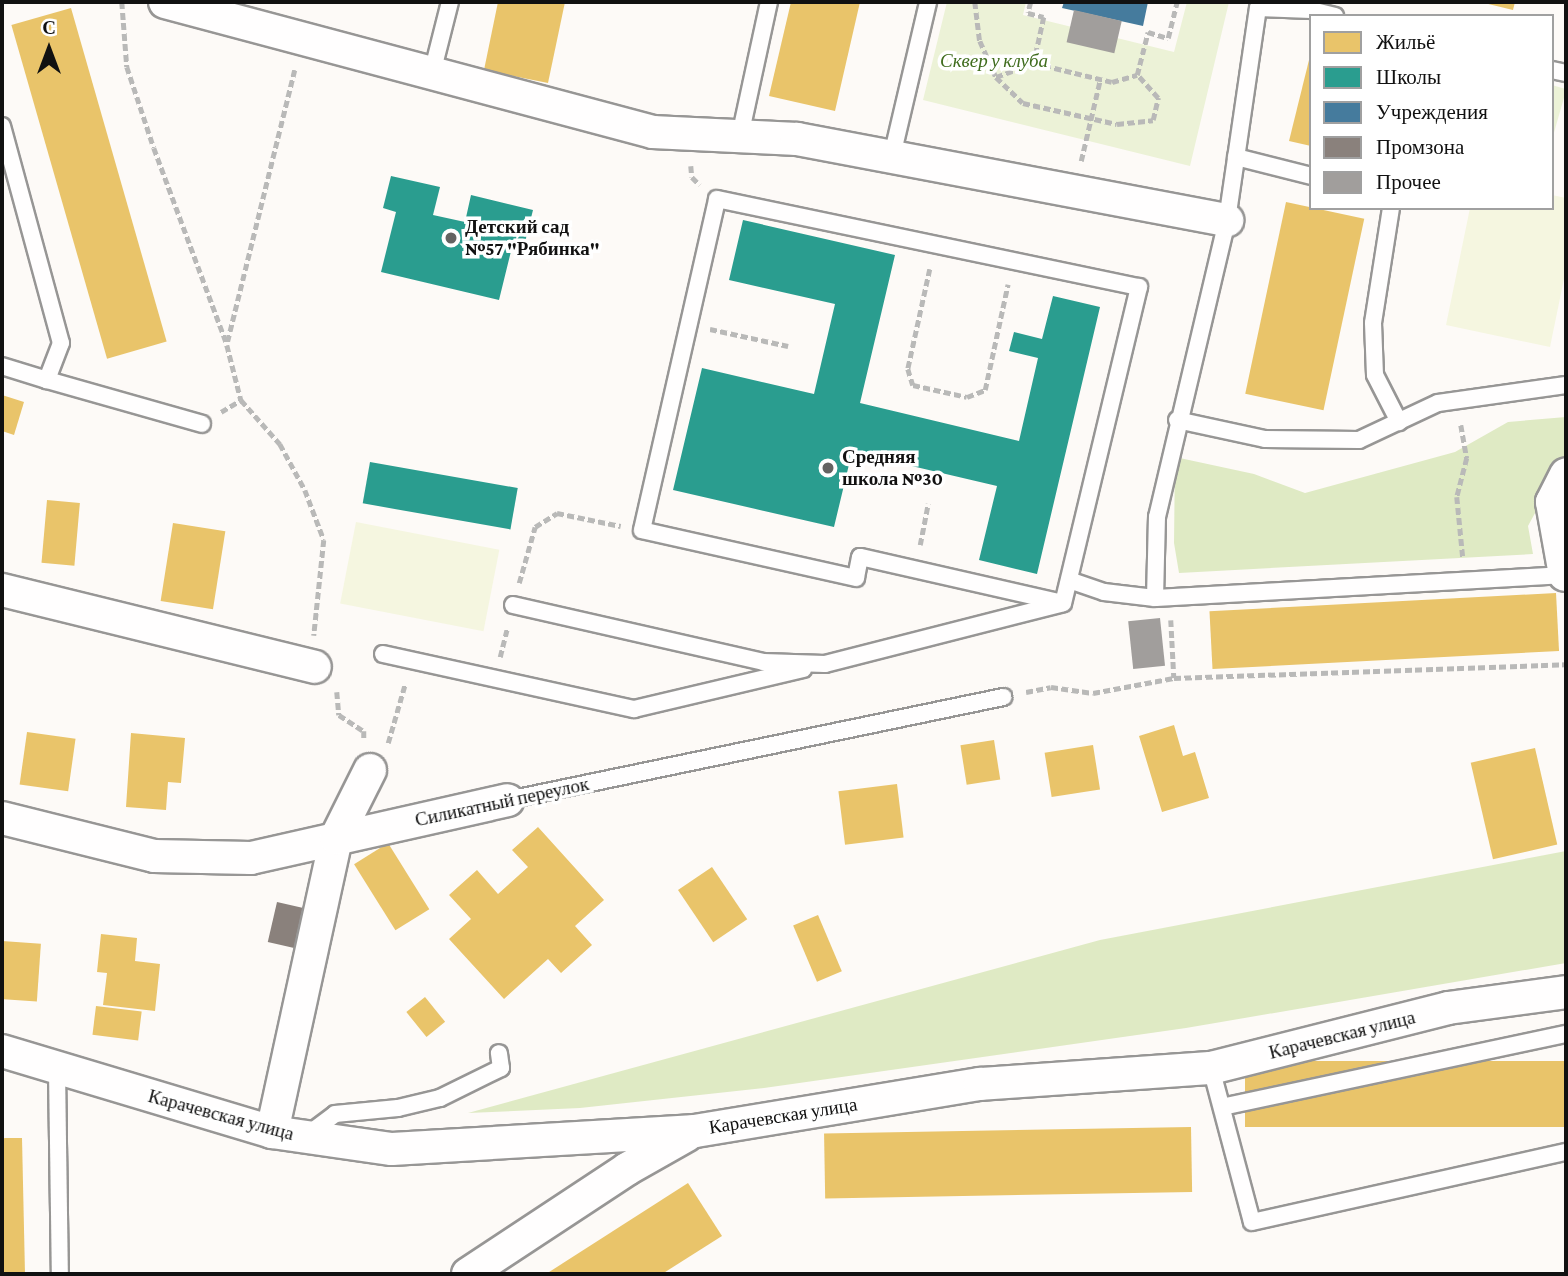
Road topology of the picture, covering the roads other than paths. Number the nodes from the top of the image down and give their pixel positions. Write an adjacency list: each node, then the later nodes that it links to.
1 (450, 2): 6 (lane)
2 (769, 2): 8 (lane)
3 (928, 2): 9 (lane)
4 (182, 4): 6 (street)
5 (1328, 14): 10 (lane)
6 (432, 73): 8 (street)
7 (2, 127): 15 (lane)
8 (740, 136): 9 (street)
9 (892, 156): 13 (street)
10 (1236, 157): 11 (lane); 13 (lane)
11 (1309, 175)
12 (1391, 210): 18 (lane)
13 (1227, 220): 17 (lane)
14 (2, 366): 15 (lane)
15 (47, 380): 19 (lane)
16 (1566, 385): 18 (lane)
17 (1177, 420): 18 (lane); 24 (lane)
18 (1399, 422)
19 (202, 424)
20 (1566, 474): 21 (street)
21 (1566, 578): 24 (lane)
22 (1069, 580): 24 (lane); 25 (lane); 25 (lane)
23 (2, 590): 29 (street)
24 (1162, 598)
25 (1063, 603): 28 (lane)
26 (513, 604): 28 (lane)
27 (383, 654): 28 (lane)
28 (825, 664)
29 (315, 667)
30 (1003, 697): 32 (lane, Силикатный переулок)
31 (370, 770): 34 (street)
32 (508, 800): 34 (street, Силикатный переулок)
33 (2, 818): 34 (street, Силикатный переулок)
34 (336, 838): 43 (street)
35 (1566, 992): 39 (street, Карачевская улица)
36 (1566, 1034): 41 (lane)
37 (2, 1051): 40 (street, Карачевская улица)
38 (499, 1053): 44 (lane)
39 (1211, 1068): 41 (lane); 42 (street, Карачевская улица)
40 (58, 1070): 43 (street, Карачевская улица); 46 (lane)
41 (1222, 1107): 45 (lane)
42 (695, 1131): 44 (street, Карачевская улица); 47 (street)
43 (272, 1132): 44 (street, Карачевская улица)
44 (304, 1137)
45 (1566, 1152)
46 (60, 1274)
47 (468, 1274)

